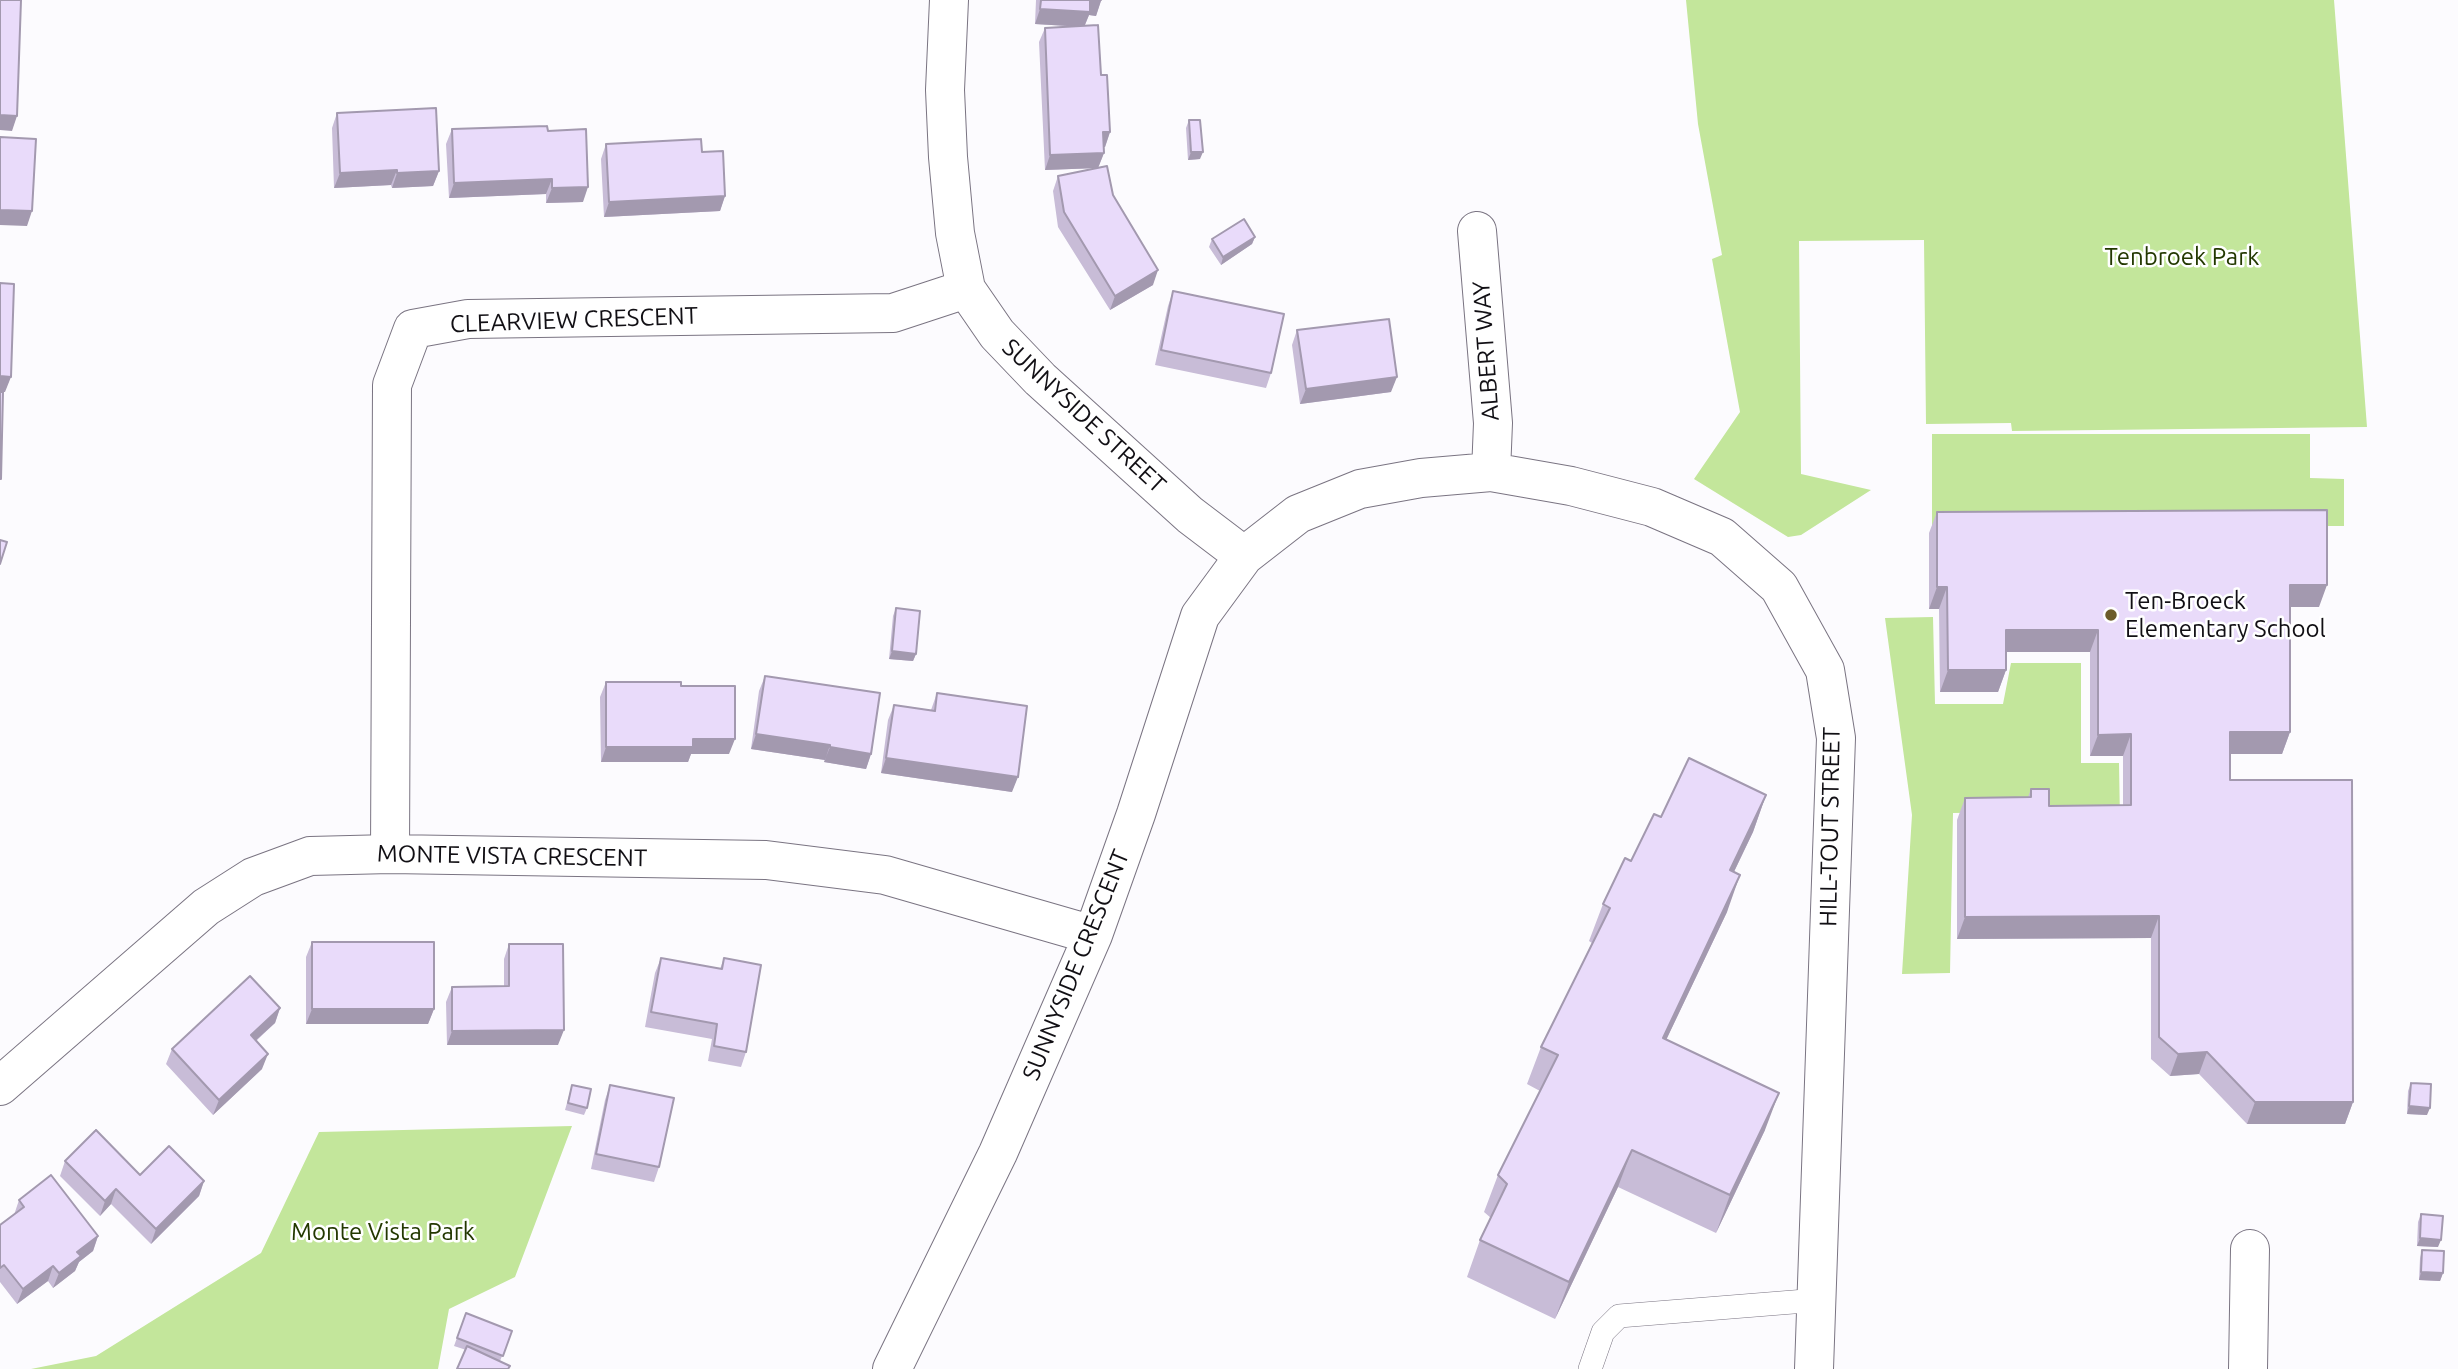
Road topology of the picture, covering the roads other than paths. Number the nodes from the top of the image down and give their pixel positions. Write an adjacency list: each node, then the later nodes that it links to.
1 (949, 0): 3 (street, SUNNYSIDE STREET)
2 (1477, 231): 4 (street, ALBERT WAY)
3 (966, 289): 5 (street, SUNNYSIDE STREET); 6 (street, CLEARVIEW CRESCENT)
4 (1491, 472): 5 (street, HILL-TOUT STREET); 10 (street, HILL-TOUT STREET)
5 (1244, 556): 7 (street, SUNNYSIDE CRESCENT)
6 (390, 854): 7 (street, MONTE VISTA CRESCENT); 8 (street, MONTE VISTA CRESCENT)
7 (1093, 935): 11 (street, SUNNYSIDE CRESCENT)
8 (0, 1086)
9 (2250, 1249): 14 (street)
10 (1818, 1300): 12 (lane); 13 (street, HILL-TOUT STREET)
11 (892, 1369)
12 (1590, 1369)
13 (1814, 1369)
14 (2248, 1369)

